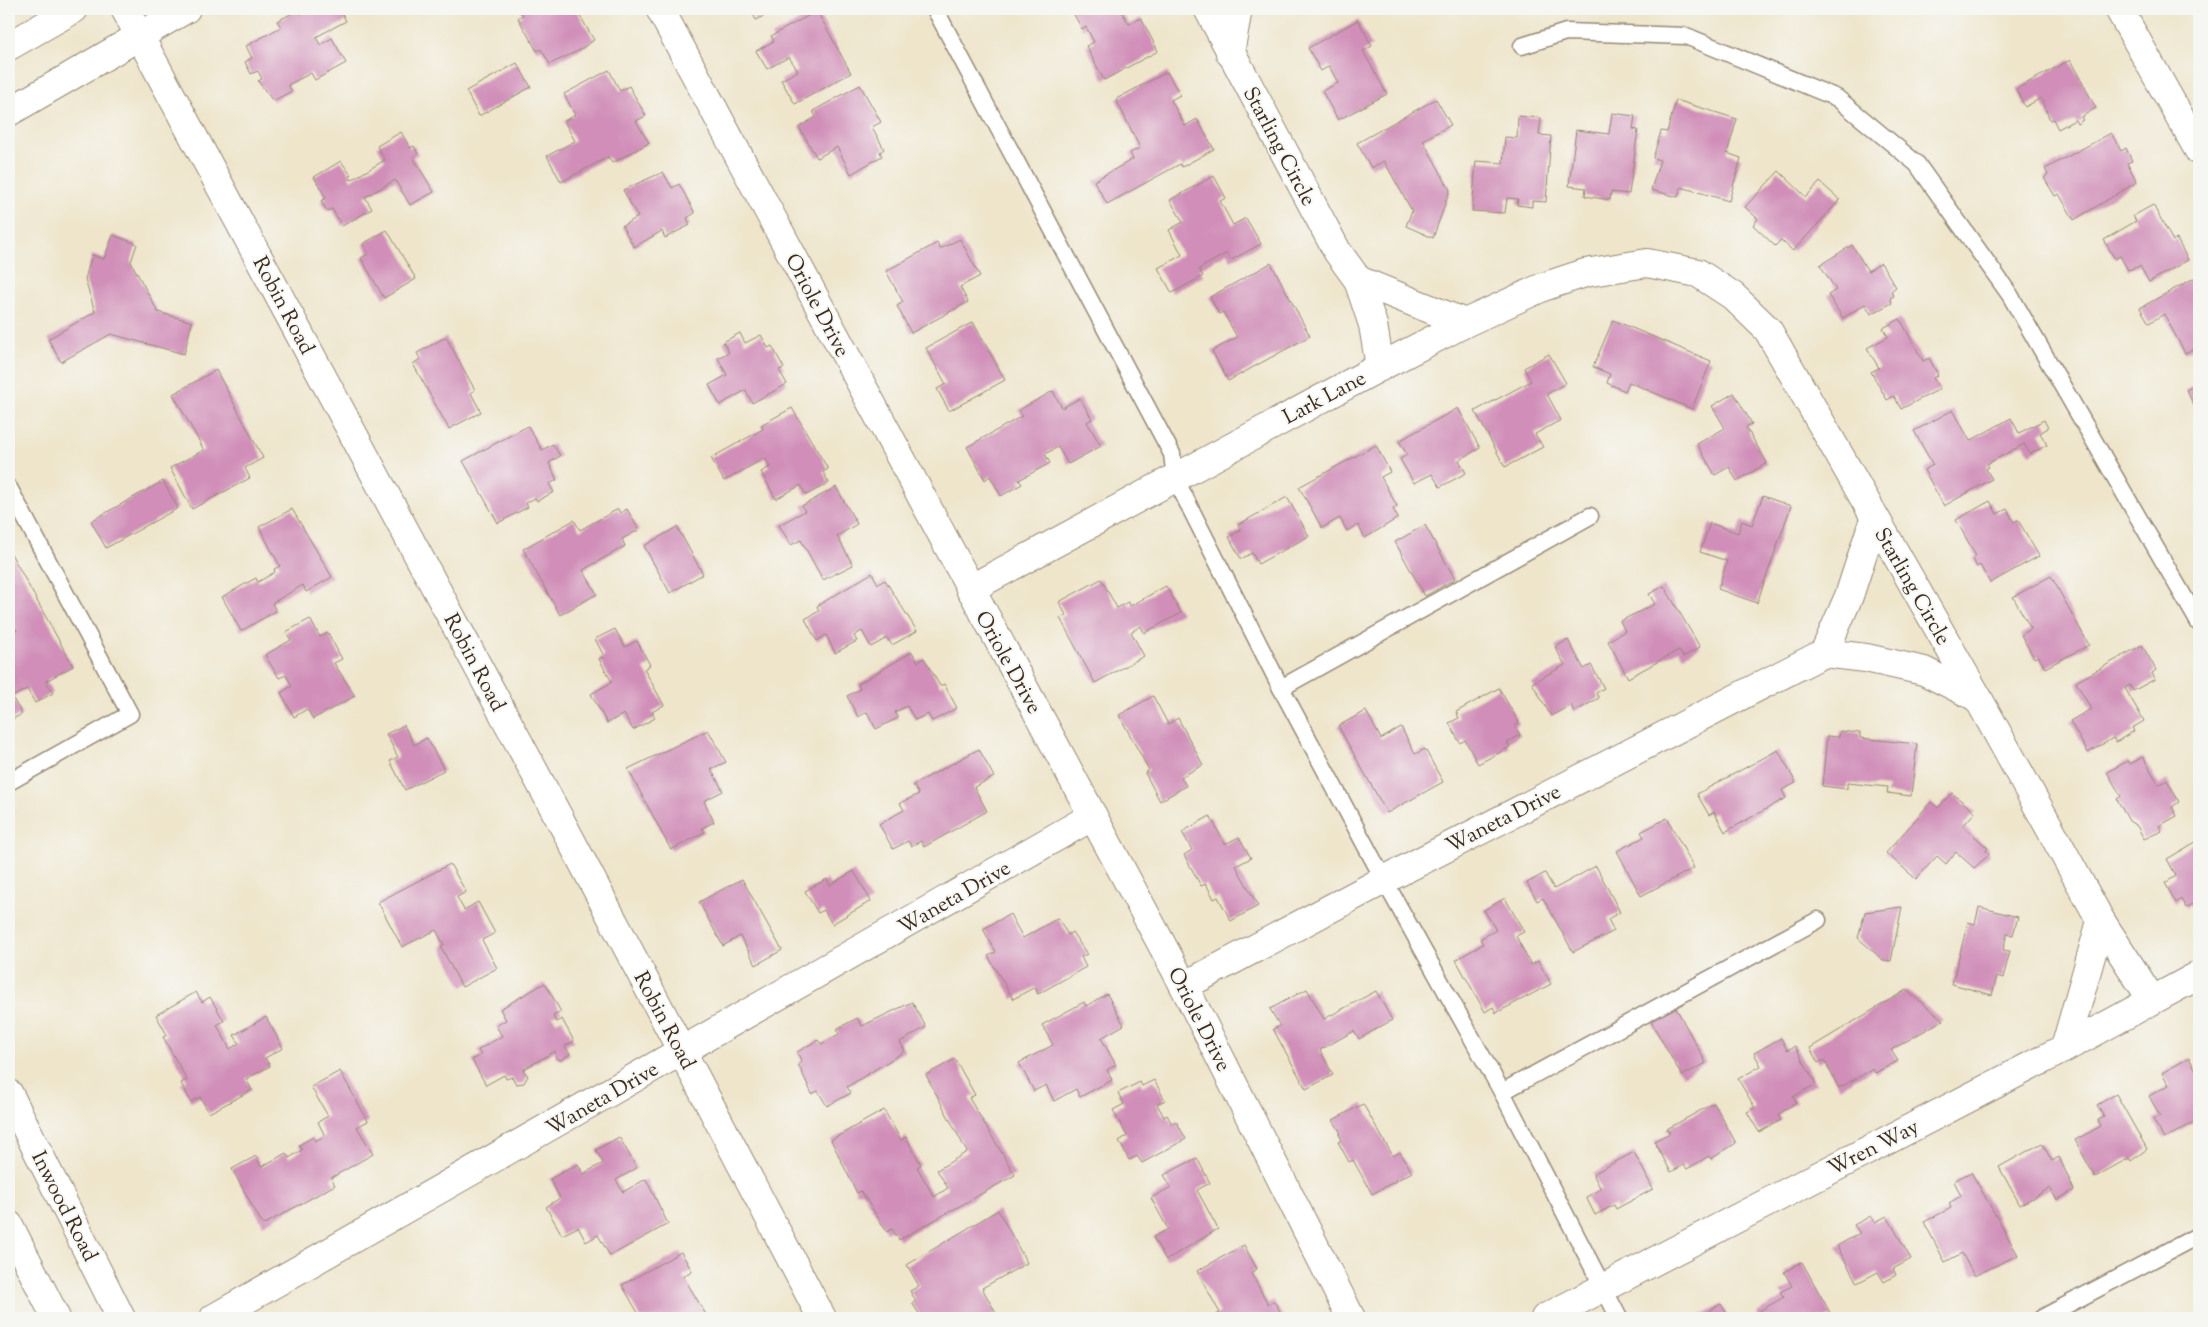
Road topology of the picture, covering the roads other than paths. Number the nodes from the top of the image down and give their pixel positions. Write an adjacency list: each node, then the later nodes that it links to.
1 (74, 9): 10 (street)
2 (125, 9): 9 (street, Robin Road)
3 (186, 9): 9 (street)
4 (660, 9): 23 (street, Oriole Drive)
5 (935, 9): 19 (lane)
6 (1208, 9): 12 (street, Starling Circle)
7 (1238, 9): 12 (street)
8 (2119, 9): 14 (street)
9 (139, 36): 13 (street); 37 (street, Robin Road)
10 (9, 46)
11 (1522, 46): 24 (lane)
12 (1230, 53): 16 (street, Starling Circle)
13 (9, 112)
14 (2199, 151)
15 (1698, 273): 17 (street, Lark Lane); 22 (street, Starling Circle)
16 (1358, 280): 17 (street); 18 (street, Starling Circle)
17 (1465, 323): 18 (street, Lark Lane)
18 (1380, 367): 19 (street, Lark Lane)
19 (1175, 478): 23 (street, Lark Lane); 26 (lane)
20 (9, 488): 28 (lane)
21 (1590, 516): 26 (lane)
22 (1874, 519): 25 (street); 27 (street, Starling Circle)
23 (970, 589): 29 (street, Oriole Drive)
24 (2199, 623)
25 (1824, 653): 27 (street); 30 (street, Waneta Drive)
26 (1281, 688): 30 (lane)
27 (1978, 698): 32 (street, Starling Circle)
28 (9, 782)
29 (1093, 816): 34 (street, Oriole Drive); 37 (street, Waneta Drive)
30 (1384, 880): 34 (street, Waneta Drive); 38 (lane)
31 (1818, 920): 38 (lane)
32 (2101, 921): 35 (street, Starling Circle); 36 (street)
33 (2199, 975): 35 (street, Wren Way)
34 (1184, 986): 47 (street, Oriole Drive)
35 (2152, 1000): 36 (street, Wren Way)
36 (2065, 1048): 42 (street, Wren Way)
37 (682, 1052): 45 (street, Waneta Drive); 46 (street, Robin Road)
38 (1502, 1092): 42 (lane)
39 (9, 1094): 44 (street, Inwood Road)
40 (9, 1225): 43 (street)
41 (2199, 1235): 50 (lane)
42 (1602, 1287): 48 (street, Wren Way); 49 (lane)
43 (56, 1318)
44 (122, 1318)
45 (214, 1318)
46 (822, 1318)
47 (1351, 1318)
48 (1545, 1318)
49 (1619, 1318)
50 (2042, 1318)

